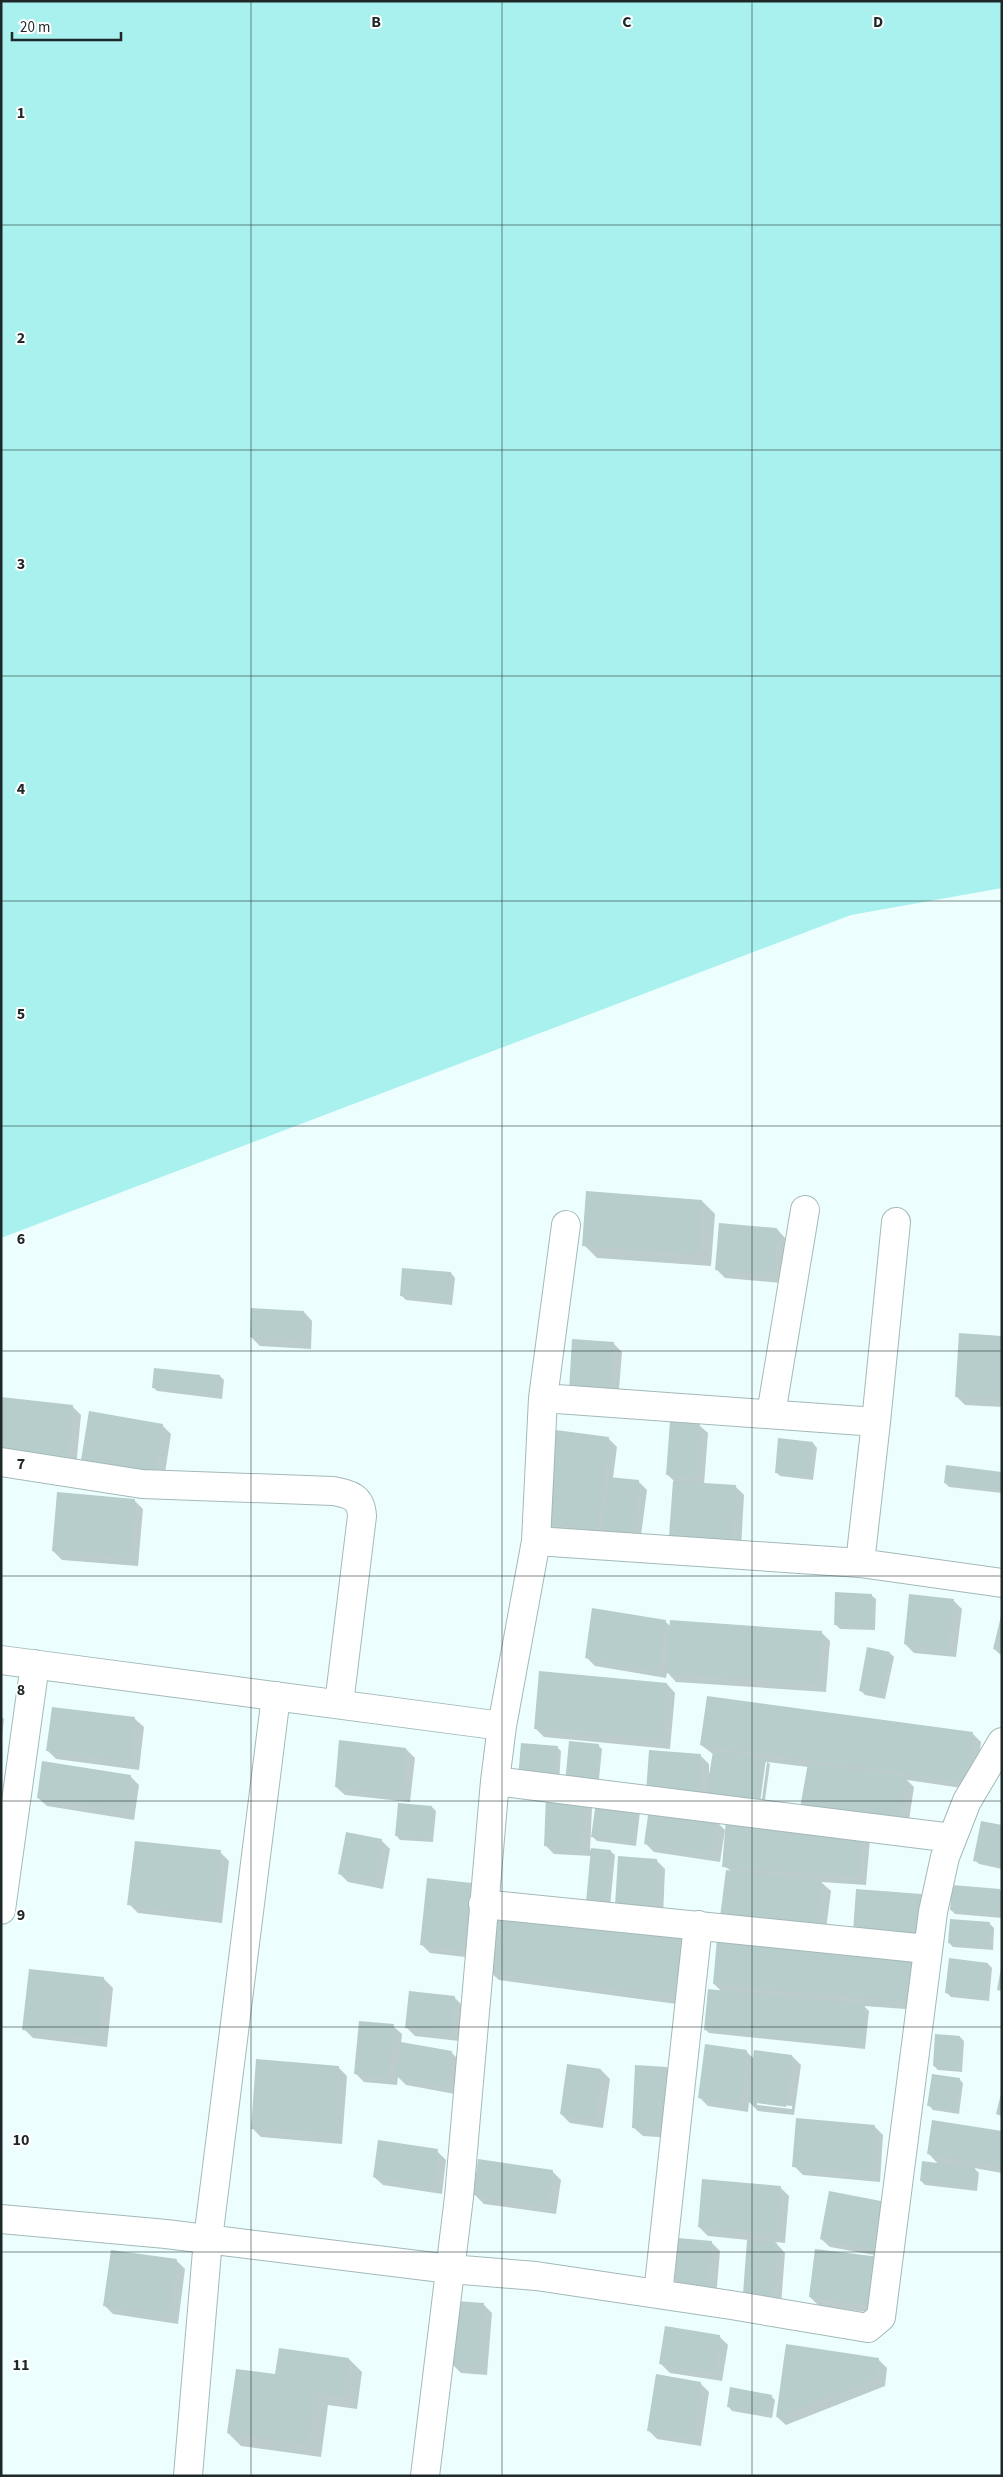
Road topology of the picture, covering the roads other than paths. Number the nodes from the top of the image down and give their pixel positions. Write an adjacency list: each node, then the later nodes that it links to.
1 (805, 1210): 5 (street)
2 (896, 1222): 6 (street)
3 (566, 1225): 4 (street)
4 (543, 1398): 5 (street); 8 (street)
5 (771, 1414): 6 (street)
6 (876, 1422): 9 (street)
7 (1, 1462): 14 (street)
8 (536, 1541): 9 (street); 15 (street)
9 (860, 1563): 10 (street)
10 (1002, 1583)
11 (1, 1660): 12 (street)
12 (35, 1664): 13 (street); 20 (street)
13 (276, 1696): 14 (street); 24 (street)
14 (339, 1704): 15 (street)
15 (502, 1726): 17 (street)
16 (1002, 1742): 18 (street)
17 (495, 1781): 18 (street); 19 (street)
18 (952, 1838): 22 (street)
19 (483, 1904): 21 (street); 25 (street)
20 (1, 1910)
21 (698, 1926): 22 (street); 26 (street)
22 (927, 1949): 26 (street)
23 (1, 2219): 24 (street)
24 (208, 2239): 25 (street); 27 (street)
25 (450, 2269): 26 (street); 28 (street)
26 (658, 2294)
27 (188, 2476)
28 (425, 2476)

